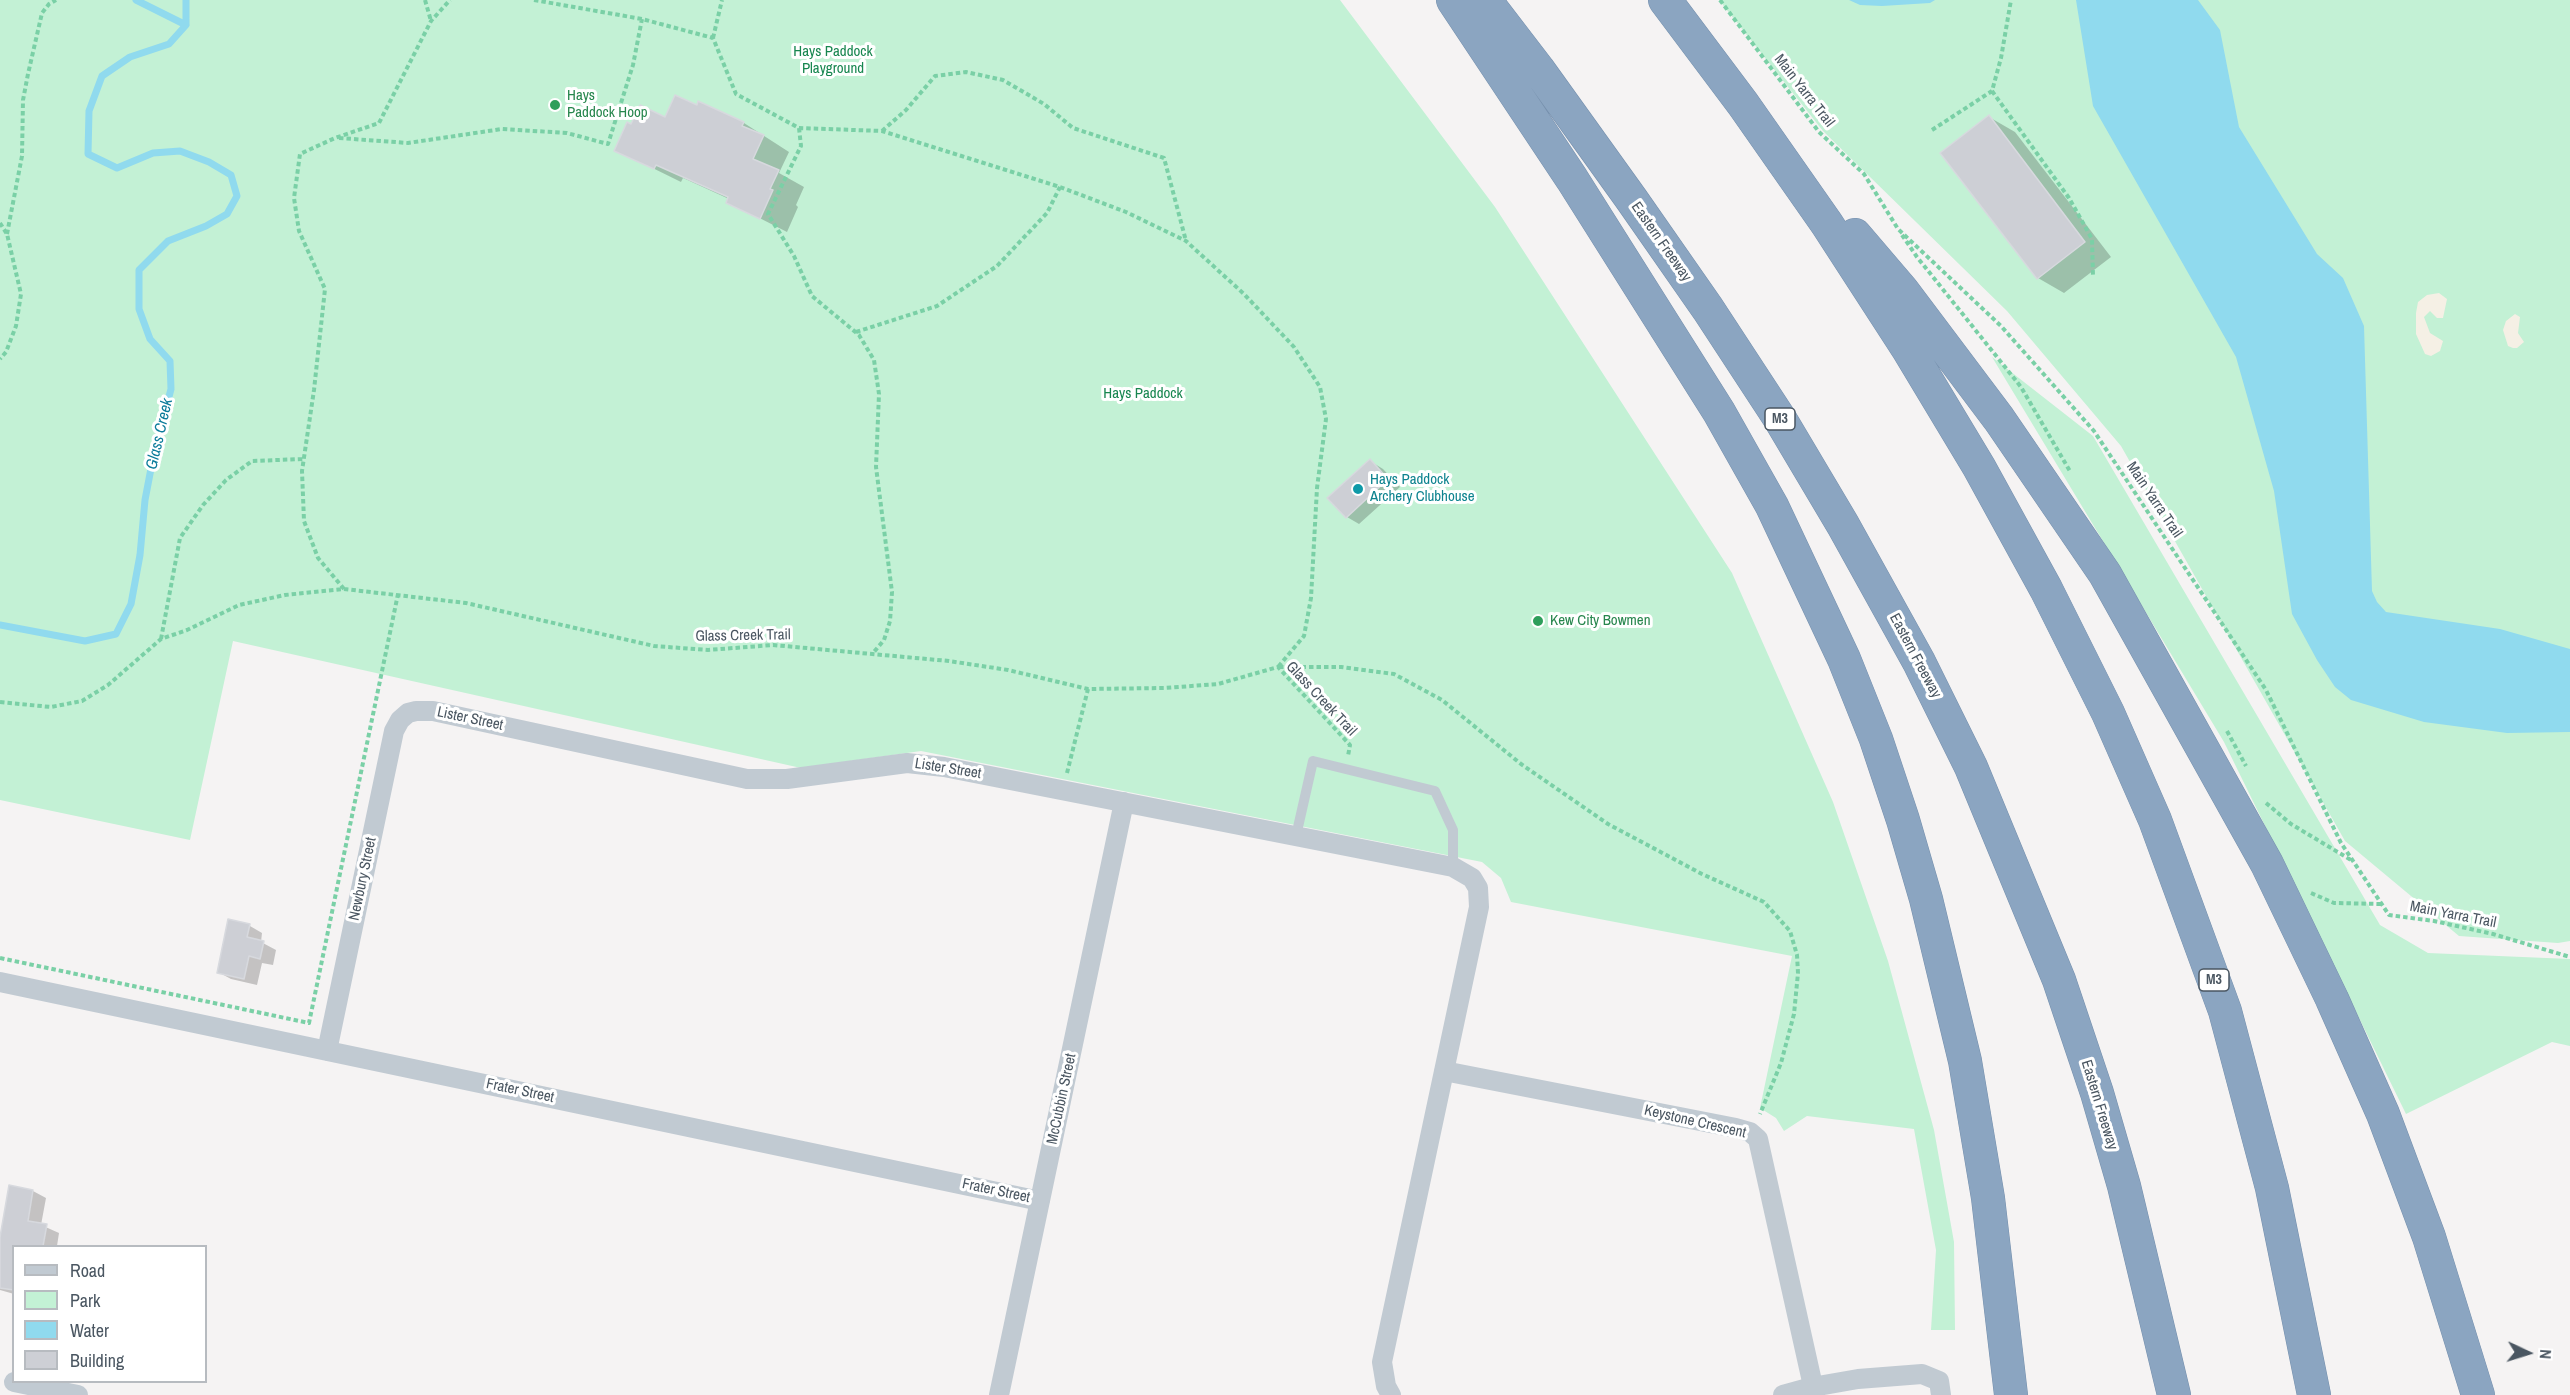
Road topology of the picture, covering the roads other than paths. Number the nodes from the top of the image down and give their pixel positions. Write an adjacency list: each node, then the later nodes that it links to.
1 (1453, 0): 20 (highway)
2 (1485, 0): 21 (highway, Eastern Freeway / M3)
3 (1665, 0): 4 (highway, M3)
4 (1743, 104): 22 (highway, M3); 23 (highway)
5 (408, 713): 6 (street, Lister Street); 10 (street, Newbury Street)
6 (1124, 802): 7 (street, Lister Street); 12 (street, McCubbin Street)
7 (1296, 836): 8 (street, Lister Street); 8 (lane)
8 (1453, 867): 11 (street)
9 (0, 982): 10 (street, Frater Street)
10 (327, 1051): 12 (street, Frater Street)
11 (1444, 1071): 14 (street, Keystone Crescent); 17 (street)
12 (1040, 1201): 16 (street, McCubbin Street)
13 (23, 1383): 15 (street)
14 (1813, 1391): 18 (street); 19 (street)
15 (78, 1395)
16 (999, 1395)
17 (1391, 1395)
18 (1783, 1395)
19 (1941, 1395)
20 (2011, 1395)
21 (2174, 1395)
22 (2313, 1395)
23 (2478, 1395)

